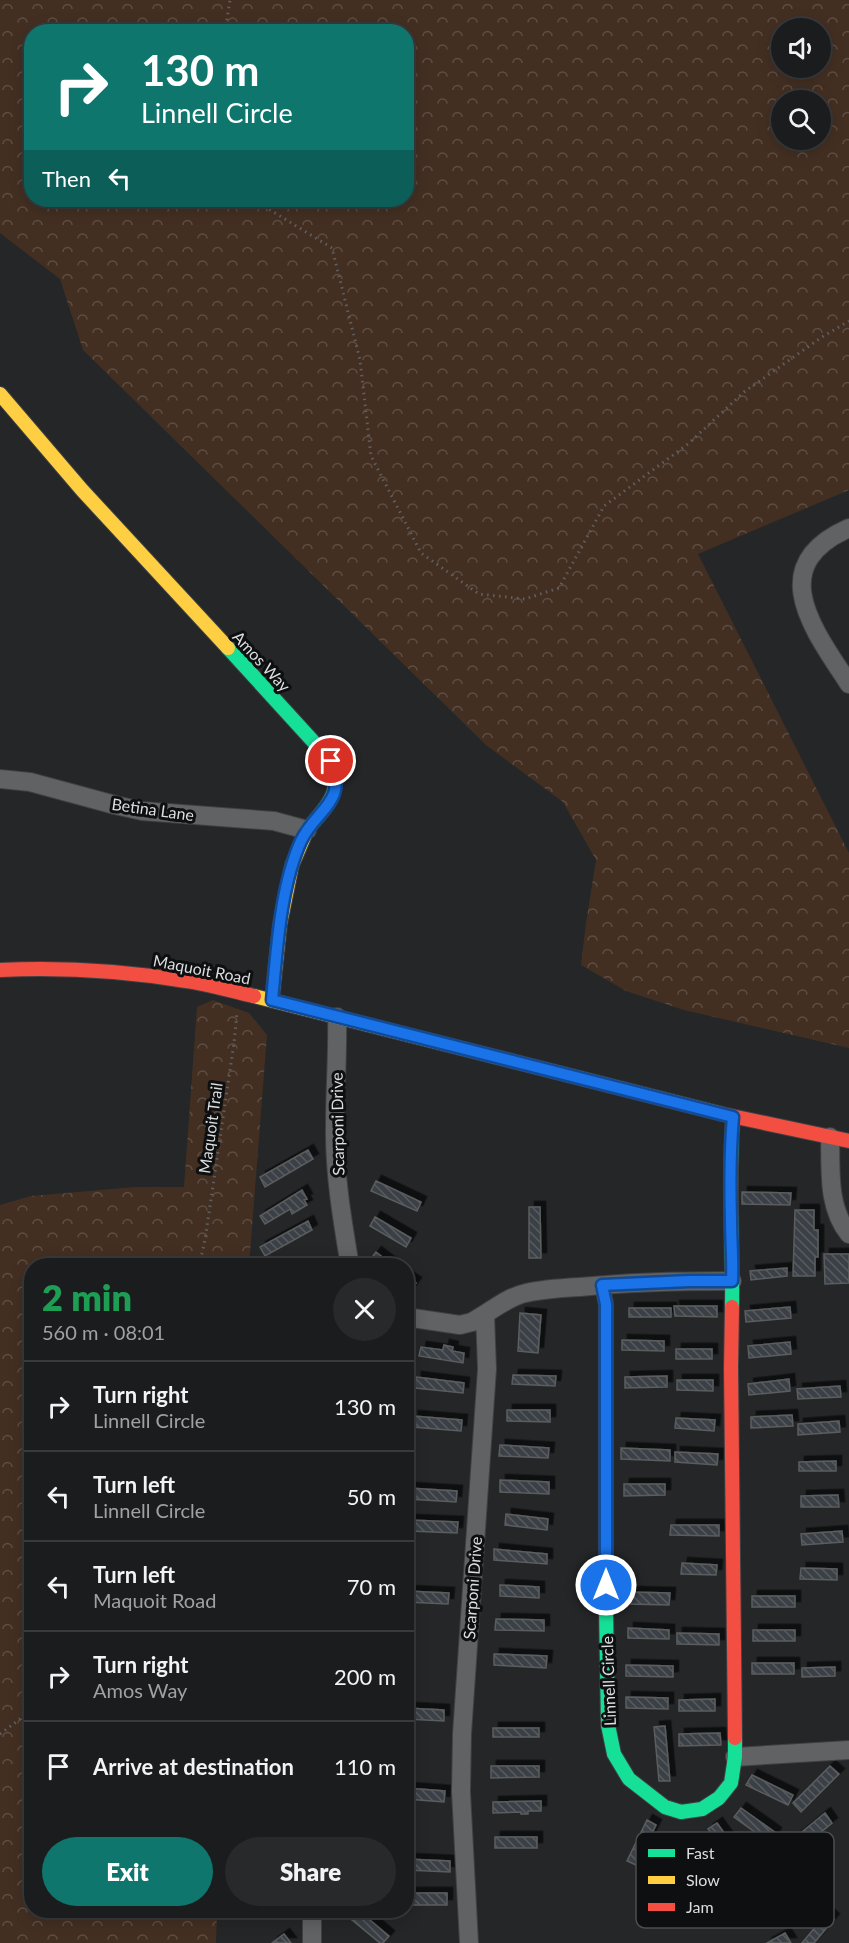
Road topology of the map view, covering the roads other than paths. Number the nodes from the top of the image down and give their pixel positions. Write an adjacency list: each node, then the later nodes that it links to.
1 (0, 394): 5 (street, Amos Way)
2 (849, 528): 3 (street)
3 (849, 684)
4 (0, 778): 5 (street, Betina Lane)
5 (307, 830): 7 (street, Amos Way)
6 (0, 970): 7 (street, Maquoit Road)
7 (272, 1000): 8 (street, Maquoit Road)
8 (338, 1017): 9 (street, Maquoit Road); 13 (street, Scarponi Drive)
9 (733, 1117): 10 (street, Maquoit Road); 14 (street, Linnell Circle)
10 (830, 1137): 11 (street, Maquoit Road); 12 (street)
11 (849, 1141)
12 (849, 1234)
13 (349, 1258)
14 (732, 1281): 15 (street); 19 (street, Linnell Circle)
15 (602, 1285): 16 (street); 19 (street, Linnell Circle)
16 (485, 1314): 17 (street); 22 (street, Scarponi Drive)
17 (414, 1318)
18 (849, 1750): 19 (street)
19 (735, 1757)
20 (312, 1918): 21 (street)
21 (312, 1943)
22 (468, 1943)

